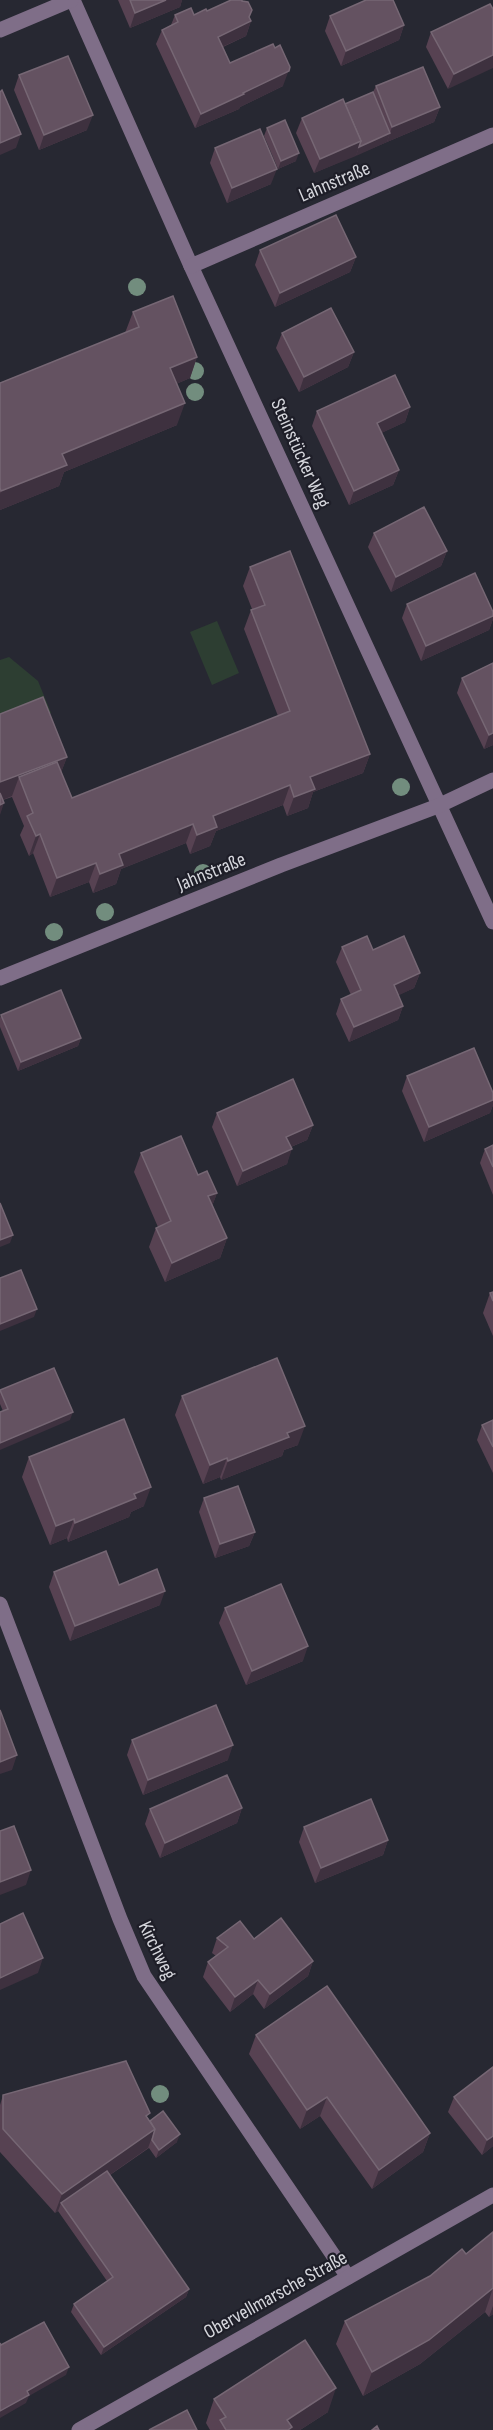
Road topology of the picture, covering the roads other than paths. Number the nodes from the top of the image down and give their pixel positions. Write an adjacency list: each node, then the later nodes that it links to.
1 (72, 0): 2 (street); 4 (street, Steinstücker Weg)
2 (0, 30)
3 (493, 135): 4 (street, Lahnstraße)
4 (191, 266): 6 (street, Steinstücker Weg)
5 (493, 780): 6 (street, Jahnstraße)
6 (438, 806): 7 (street, Steinstücker Weg); 8 (street, Jahnstraße)
7 (493, 922)
8 (0, 978)
9 (0, 1604): 11 (street, Kirchweg)
10 (493, 2195): 11 (street, Obervellmarsche Straße)
11 (348, 2277): 12 (street, Obervellmarsche Straße)
12 (79, 2430)

